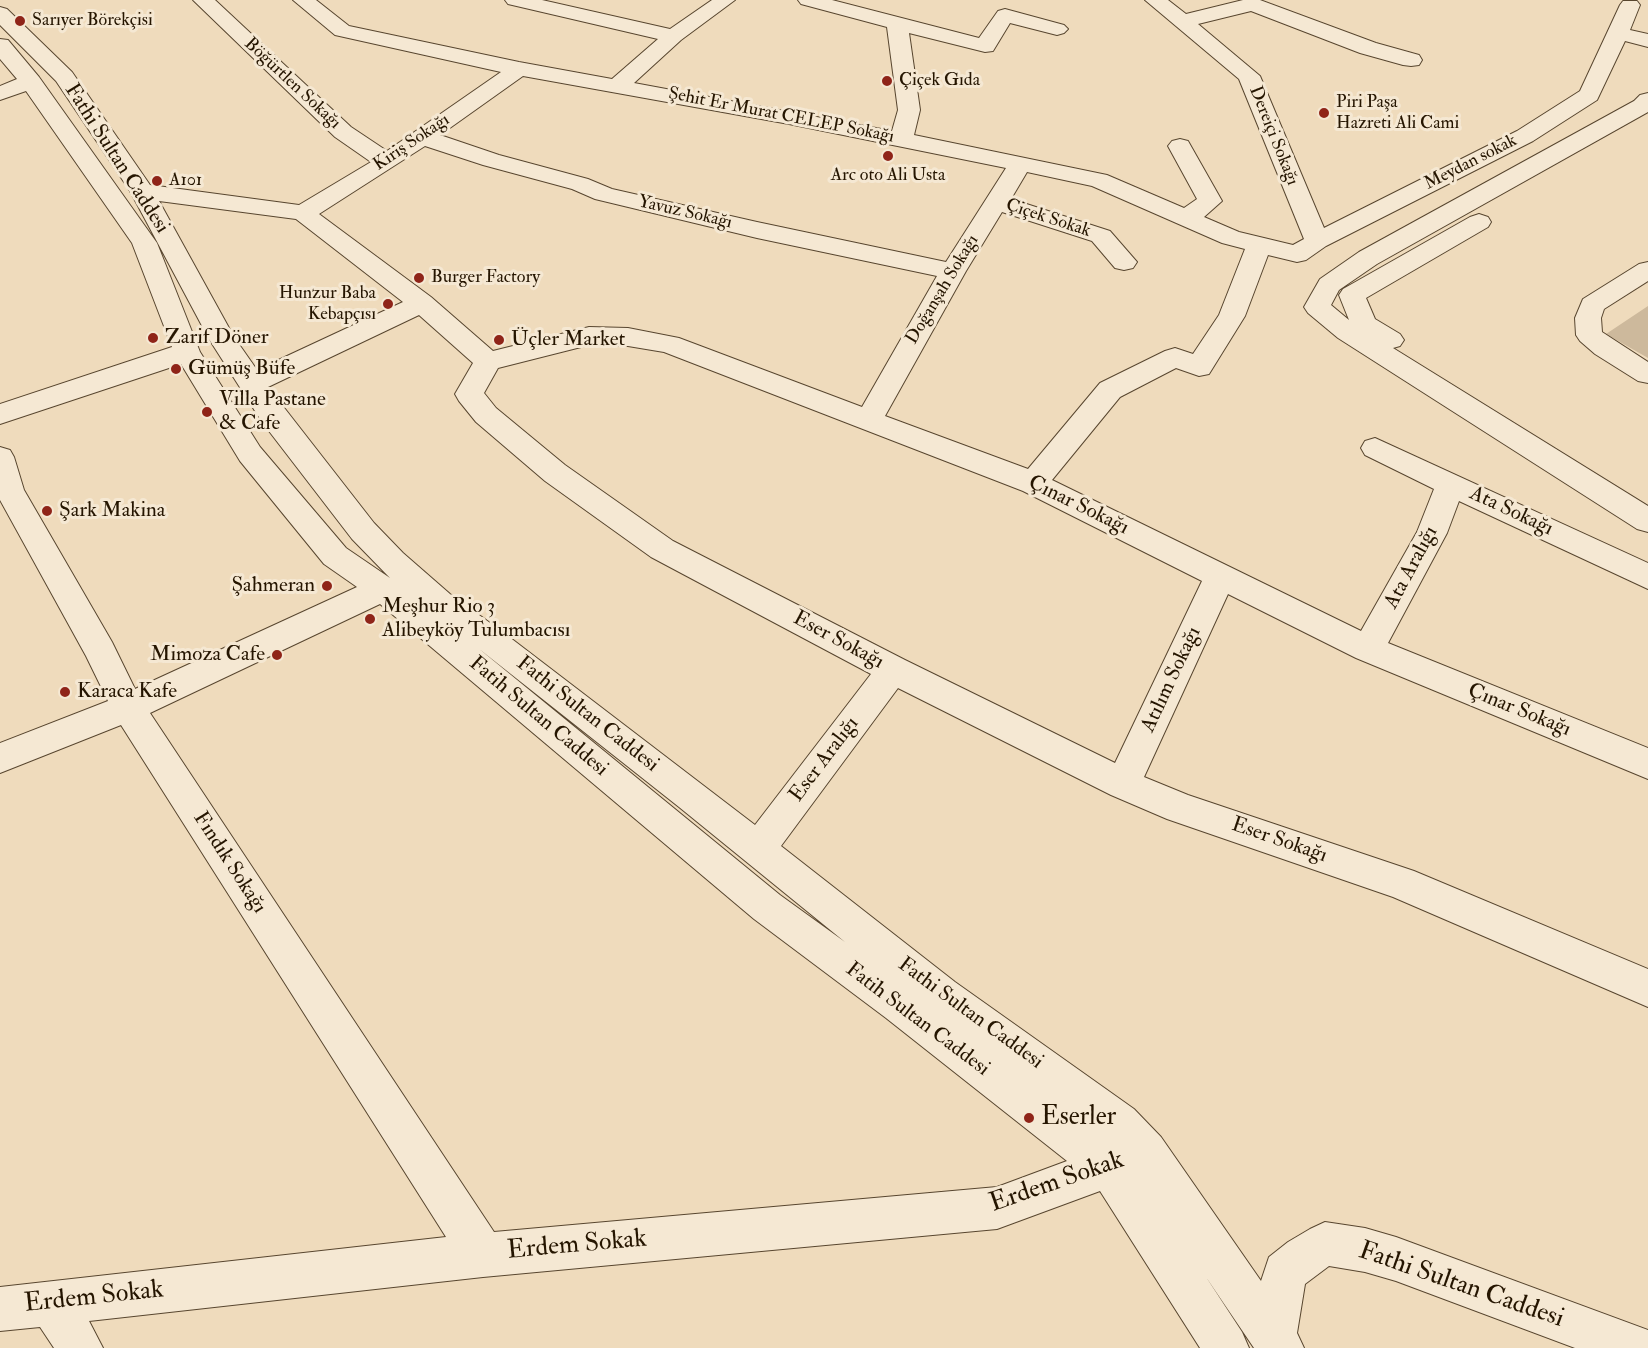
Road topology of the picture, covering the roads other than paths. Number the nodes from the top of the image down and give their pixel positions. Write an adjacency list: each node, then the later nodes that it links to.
1 (202, 0): 25 (street, Böğürtlen Sokağı)
2 (303, 0): 17 (street, Şehit Er Murat CELEP Sokağı)
3 (515, 0): 13 (street)
4 (725, 0): 13 (street)
5 (1155, 0): 9 (street, Dereiçi Sokağı)
6 (816, 1): 10 (street)
7 (1630, 5): 12 (street, Meydan sokak)
8 (4, 8): 27 (street, Fathi Sultan Caddesi)
9 (1185, 21): 16 (street); 31 (street, Dereiçi Sokağı)
10 (897, 23): 11 (street); 23 (street)
11 (1057, 29)
12 (1619, 33): 14 (street); 31 (street, Meydan sokak)
13 (674, 36): 19 (street)
14 (1648, 41)
15 (0, 45): 18 (street, Fatih Sultan Caddesi)
16 (1411, 60)
17 (519, 69): 19 (street, Şehit Er Murat CELEP Sokağı); 22 (street, Kiriş Sokağı)
18 (31, 82): 20 (street); 37 (street, Fatih Sultan Caddesi)
19 (618, 85): 23 (street, Şehit Er Murat CELEP Sokağı)
20 (0, 93)
21 (1646, 109): 47 (street); 48 (street)
22 (422, 137): 25 (street, Kiriş Sokağı); 35 (street, Yavuz Sokağı)
23 (901, 139): 26 (street, Şehit Er Murat CELEP Sokağı)
24 (1180, 146): 30 (street)
25 (387, 162): 29 (street, Kiriş Sokağı)
26 (1021, 163): 28 (street, Doğanşah Sokağı); 30 (street, Şehit Er Murat CELEP Sokağı)
27 (142, 191): 29 (street); 40 (street, Fathi Sultan Caddesi)
28 (996, 202): 33 (street, Çiçek Sokak); 35 (street, Doğanşah Sokağı)
29 (303, 213): 36 (street)
30 (1186, 218): 32 (street, Şehit Er Murat CELEP Sokağı)
31 (1317, 241): 32 (street, Meydan sokak)
32 (1259, 246): 45 (street)
33 (1124, 262)
34 (1648, 270): 39 (street)
35 (953, 271): 42 (street, Doğanşah Sokağı)
36 (422, 303): 38 (street); 40 (street)
37 (187, 352): 41 (street); 51 (street, Fatih Sultan Caddesi)
38 (488, 361): 42 (street, Çınar Sokağı); 53 (street, Eser Sokağı)
39 (1648, 374)
40 (251, 384): 58 (street, Fathi Sultan Caddesi)
41 (0, 414)
42 (868, 419): 45 (street, Çınar Sokağı)
43 (1375, 448): 46 (street, Ata Sokağı)
44 (0, 457): 54 (street, Fındık Sokağı)
45 (1033, 483): 49 (street, Çınar Sokağı)
46 (1451, 484): 50 (street, Ata Sokağı); 52 (street, Ata Aralığı)
47 (1648, 498)
48 (1648, 520)
49 (1220, 576): 52 (street, Çınar Sokağı); 57 (street, Atılım Sokağı)
50 (1648, 577)
51 (383, 589): 54 (street); 60 (street, Fatih Sultan Caddesi)
52 (1368, 649): 56 (street, Çınar Sokağı)
53 (893, 670): 57 (street, Eser Sokağı); 58 (street, Eser Aralığı)
54 (128, 708): 55 (street); 61 (street, Fındık Sokağı)
55 (0, 758)
56 (1648, 764)
57 (1123, 784): 59 (street, Eser Sokağı)
58 (758, 850): 60 (street, Fathi Sultan Caddesi)
59 (1648, 988)
60 (1128, 1160): 61 (street, Erdem Sokak); 64 (street); 66 (street)
61 (483, 1255): 62 (street, Erdem Sokak)
62 (51, 1304): 63 (street, Erdem Sokak); 65 (street)
63 (0, 1309)
64 (1278, 1342): 67 (street, Fathi Sultan Caddesi)
65 (80, 1348)
66 (1226, 1348)
67 (1636, 1348)

